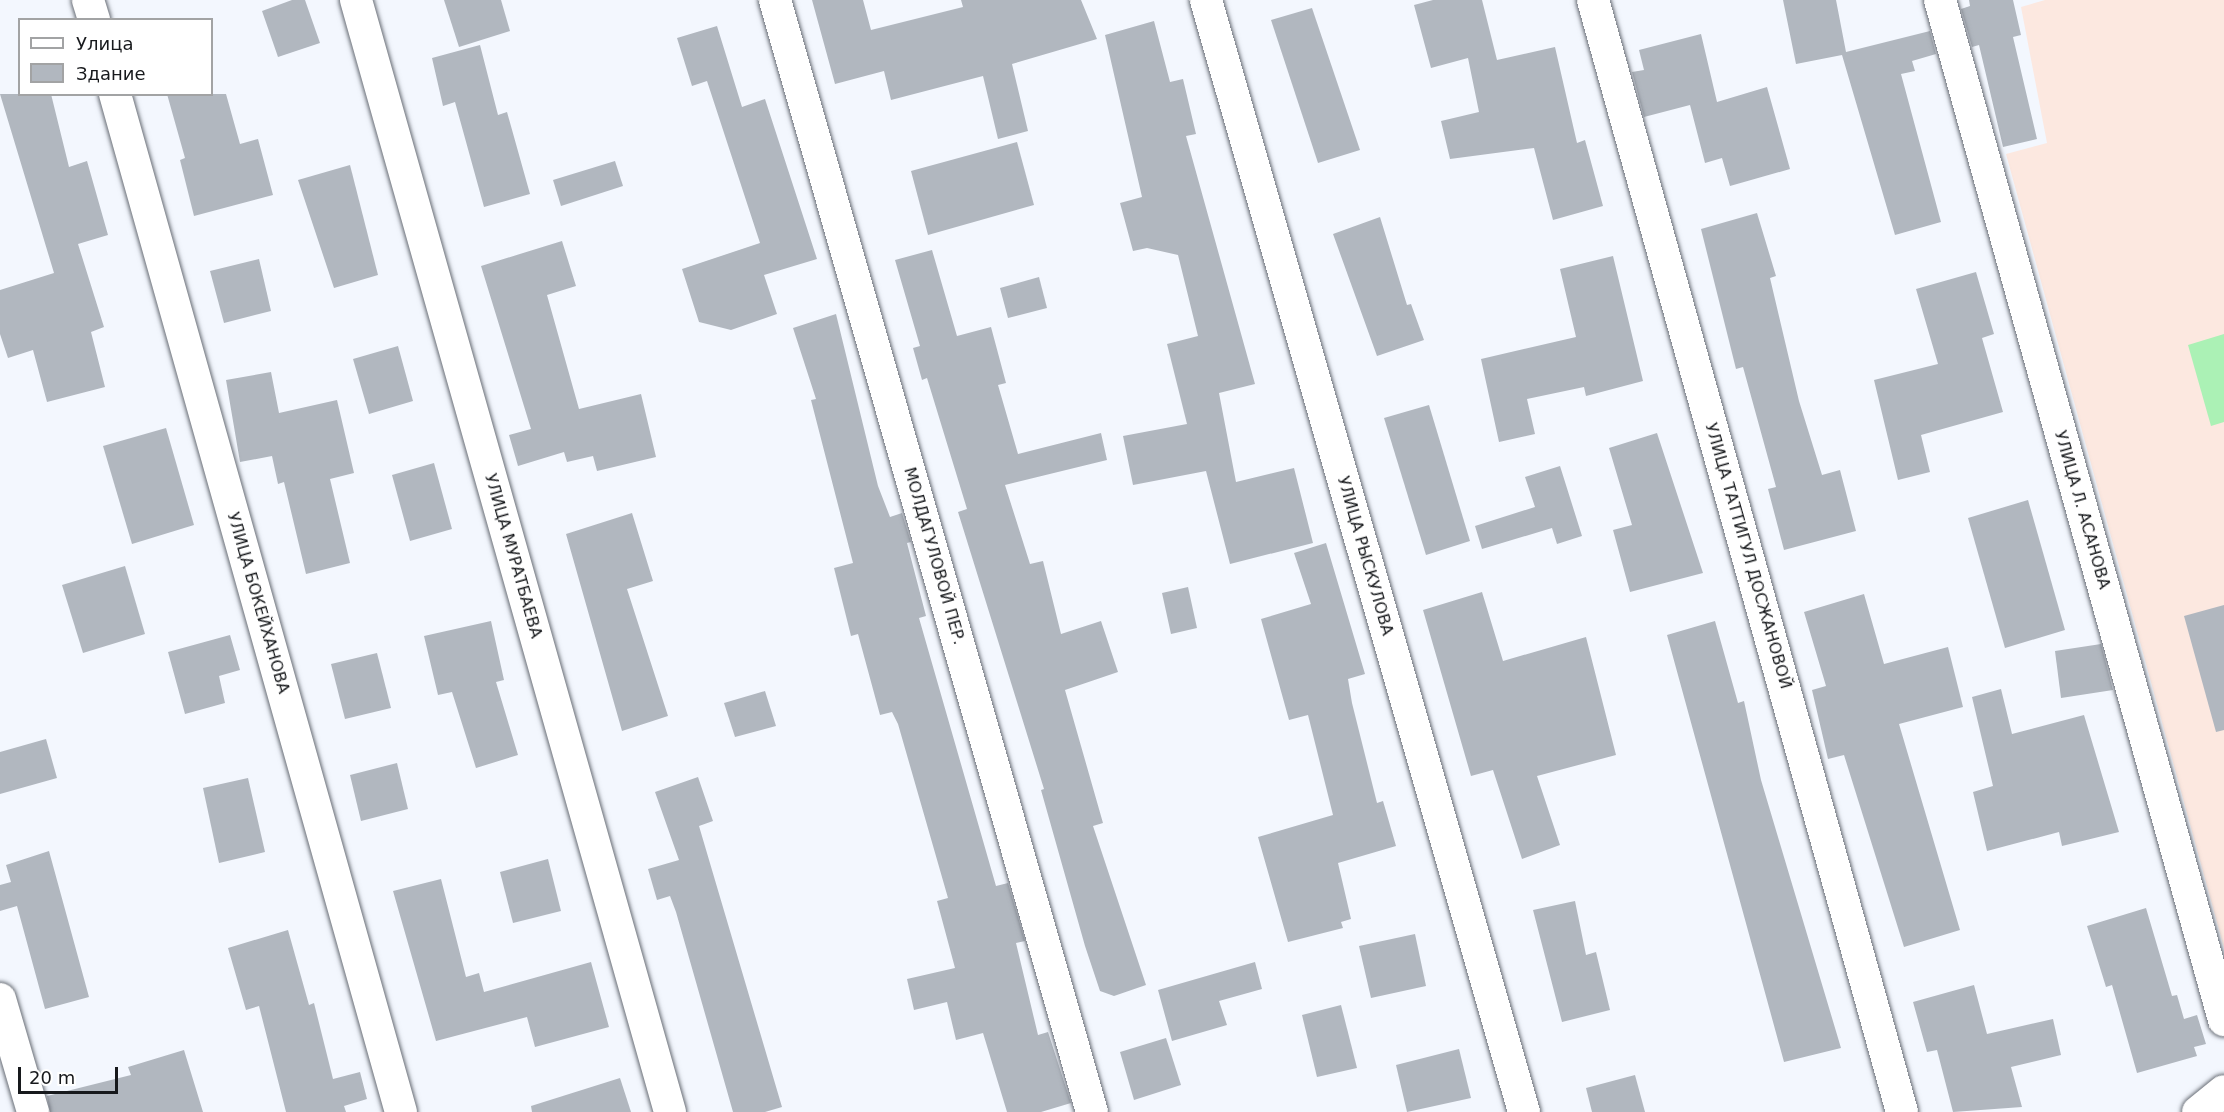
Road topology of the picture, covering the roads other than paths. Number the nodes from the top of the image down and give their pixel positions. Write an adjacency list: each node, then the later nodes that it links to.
1 (88, 0): 7 (street)
2 (356, 0): 14 (street, УЛИЦА МУРАТБАЕВА)
3 (775, 0): 15 (street, МОЛДАГУЛОВОЙ ПЕР.)
4 (1206, 0): 16 (street, УЛИЦА РЫСКУЛОВА)
5 (1593, 0): 17 (street, УЛИЦА ТАТТИГУЛ ДОСЖАНОВОЙ)
6 (1940, 0): 10 (street, УЛИЦА Л. АСАНОВА)
7 (93, 18)
8 (116, 96): 13 (street, УЛИЦА БОКЕЙХАНОВА)
9 (0, 999): 12 (street)
10 (2224, 1020)
11 (2224, 1091): 18 (street)
12 (33, 1112)
13 (401, 1112)
14 (670, 1112)
15 (1092, 1112)
16 (1524, 1112)
17 (1902, 1112)
18 (2198, 1112)

